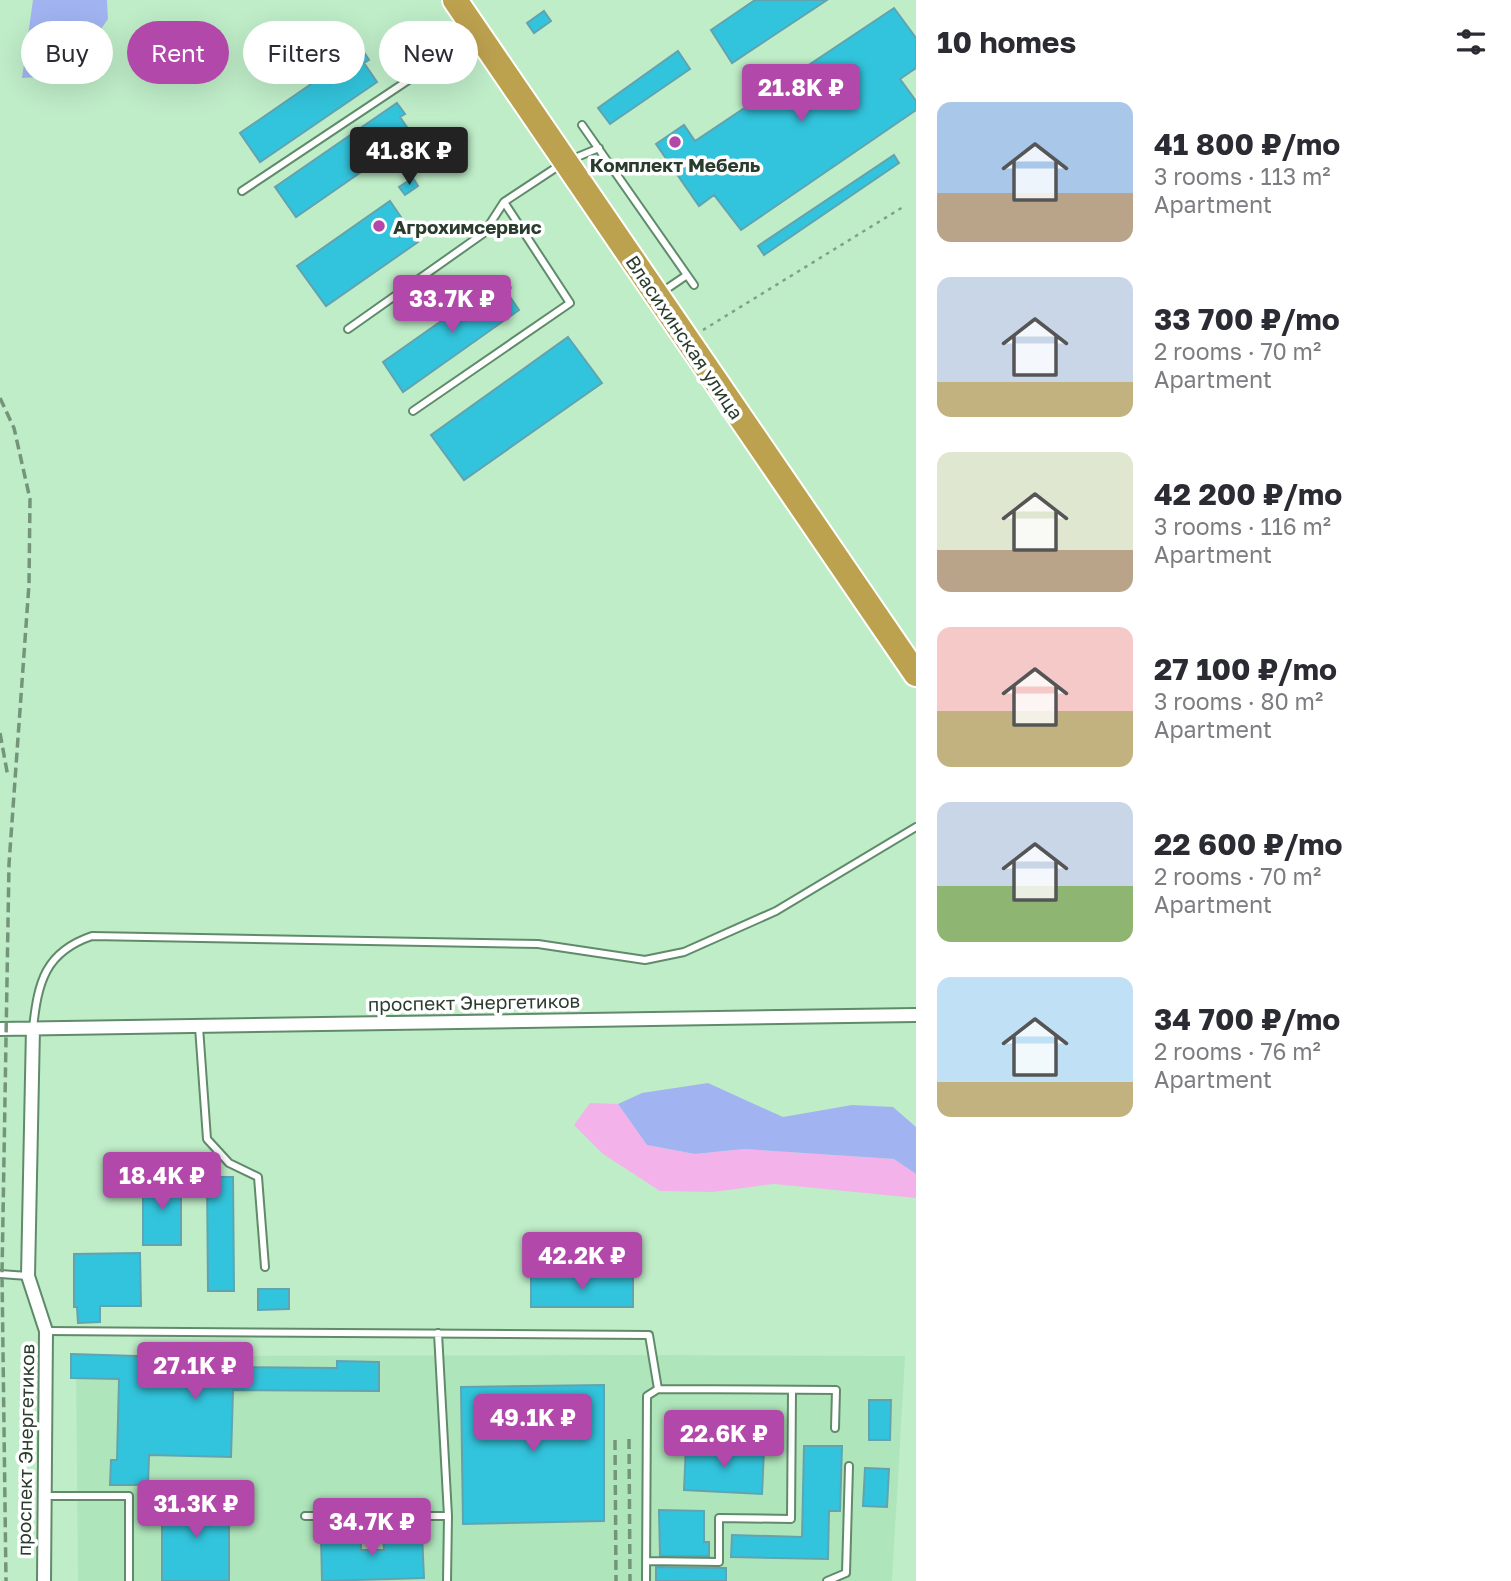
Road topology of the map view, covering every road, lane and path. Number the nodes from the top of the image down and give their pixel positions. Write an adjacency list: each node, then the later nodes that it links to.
1 (455, 0): 2 (highway, Власихинская улица)
2 (469, 21)
3 (478, 34): 7 (highway, Власихинская улица)
4 (403, 84): 8 (lane)
5 (582, 125): 6 (lane)
6 (599, 148): 7 (lane); 11 (lane)
7 (565, 162): 9 (lane); 13 (highway, Власихинская улица)
8 (242, 191)
9 (504, 202): 14 (lane); 16 (lane)
10 (902, 207): 15 (path)
11 (687, 275): 12 (lane); 13 (lane)
12 (694, 285)
13 (657, 296): 15 (highway, Власихинская улица)
14 (348, 329)
15 (687, 340): 17 (highway, Власихинская улица)
16 (413, 411)
17 (916, 674)
18 (916, 827): 21 (lane)
19 (916, 1015): 20 (street, проспект Энергетиков)
20 (199, 1025): 21 (street, проспект Энергетиков); 23 (lane)
21 (33, 1028): 22 (street, проспект Энергетиков); 25 (street, проспект Энергетиков)
22 (0, 1029)
23 (265, 1267)
24 (0, 1274): 25 (lane)
25 (28, 1276): 26 (street, проспект Энергетиков)
26 (46, 1331): 27 (lane); 32 (street, проспект Энергетиков)
27 (438, 1333): 28 (lane); 34 (lane)
28 (658, 1389): 29 (lane); 35 (lane)
29 (792, 1390): 30 (lane); 35 (lane)
30 (835, 1427)
31 (849, 1466): 40 (lane)
32 (44, 1496): 36 (street, проспект Энергетиков); 37 (lane)
33 (306, 1516): 34 (lane)
34 (448, 1516): 38 (lane)
35 (646, 1561): 39 (lane)
36 (44, 1581)
37 (129, 1581)
38 (447, 1581)
39 (646, 1581)
40 (827, 1581)

